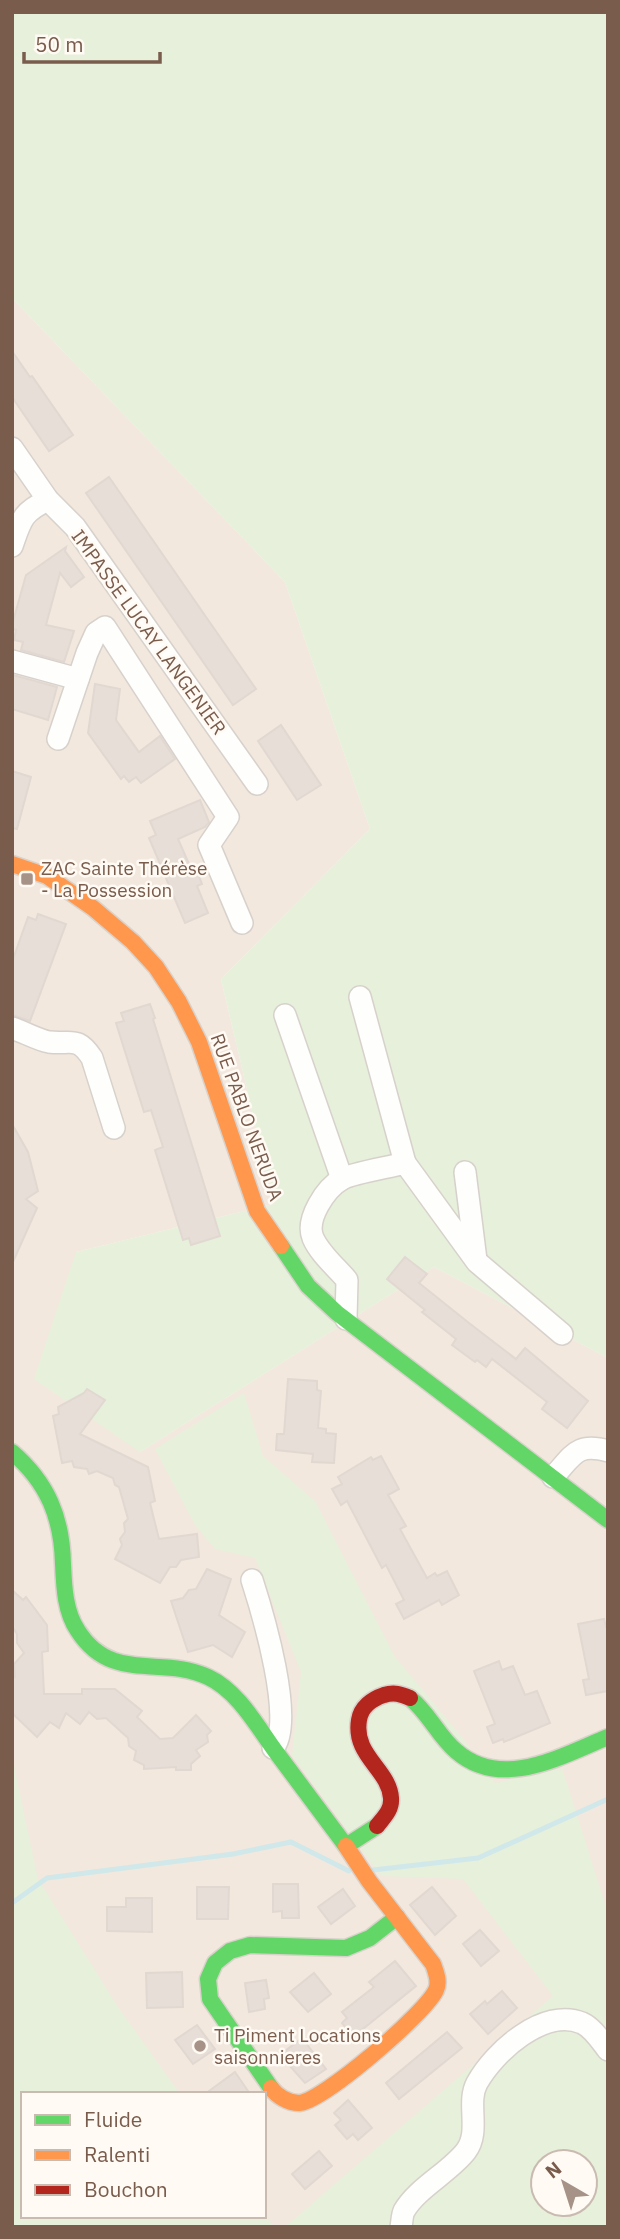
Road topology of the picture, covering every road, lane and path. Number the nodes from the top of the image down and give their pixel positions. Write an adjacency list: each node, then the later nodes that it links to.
1 (12, 448): 2 (street, IMPASSE LUCAY LANGENIER)
2 (48, 500): 3 (street); 7 (street, IMPASSE LUCAY LANGENIER)
3 (12, 546)
4 (12, 661): 5 (street)
5 (78, 679): 6 (street); 9 (street)
6 (58, 739)
7 (257, 784)
8 (12, 864): 18 (street, RUE PABLO NERUDA)
9 (242, 923)
10 (360, 997): 14 (street)
11 (285, 1015): 16 (street)
12 (12, 1028): 13 (street)
13 (114, 1128)
14 (405, 1163): 16 (street); 17 (street)
15 (465, 1172): 17 (street)
16 (342, 1179): 18 (street)
17 (477, 1262): 19 (street)
18 (346, 1319): 22 (street, RUE PABLO NERUDA)
19 (562, 1334)
20 (608, 1451): 22 (street)
21 (12, 1452): 26 (street)
22 (552, 1478): 23 (street, RUE PABLO NERUDA)
23 (608, 1520)
24 (252, 1580): 26 (street)
25 (608, 1737): 27 (street)
26 (273, 1748): 27 (street)
27 (350, 1853): 28 (street)
28 (397, 1917): 28 (street)
29 (608, 2050): 30 (street)
30 (401, 2227)

